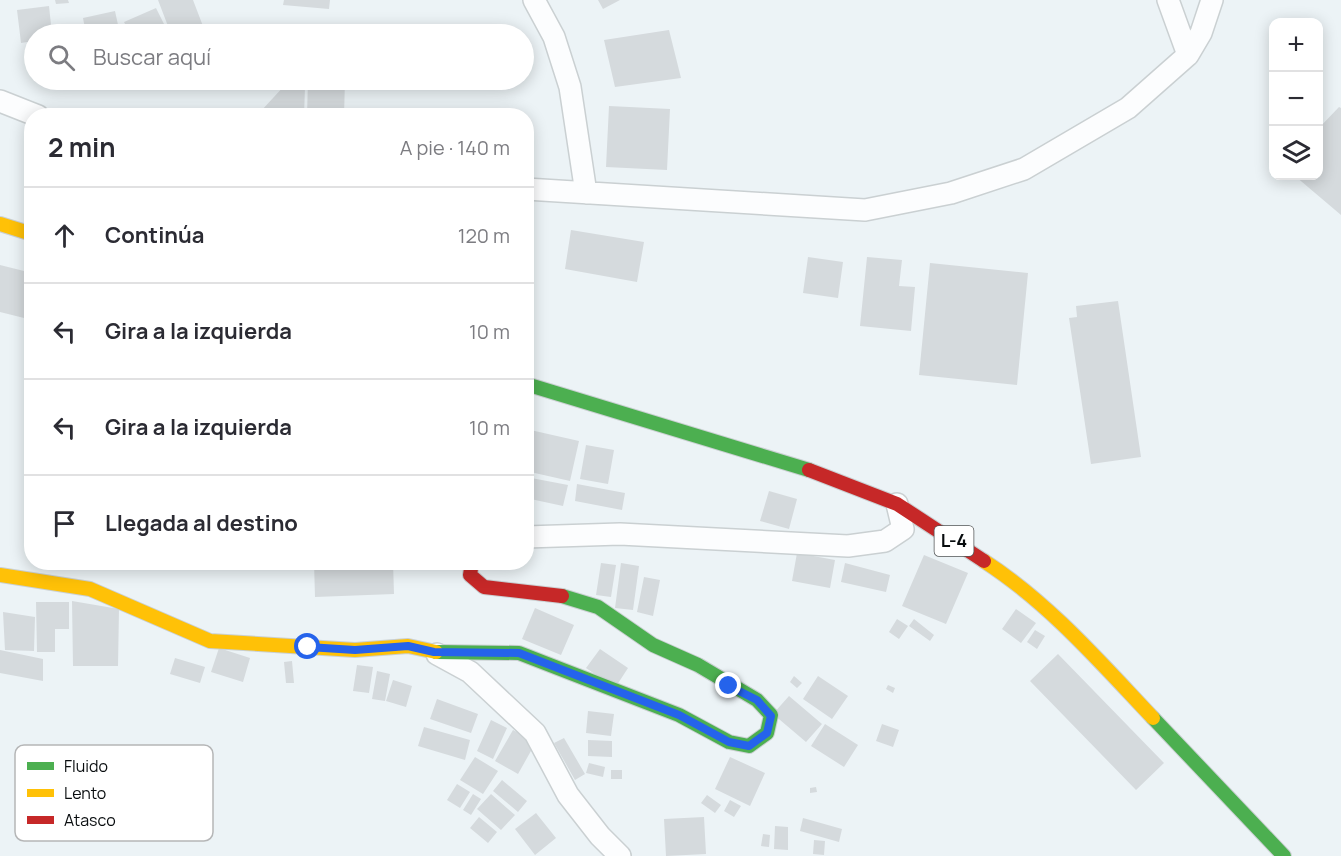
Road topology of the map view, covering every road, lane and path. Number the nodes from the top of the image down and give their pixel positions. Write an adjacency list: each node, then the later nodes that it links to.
1 (534, 0): 8 (street)
2 (1168, 0): 4 (street)
3 (1212, 0): 4 (street)
4 (1188, 55): 8 (street)
5 (0, 101): 6 (street)
6 (24, 110)
7 (534, 190): 8 (street)
8 (586, 193)
9 (0, 224): 10 (street)
10 (24, 232)
11 (534, 386): 12 (street, L-4)
12 (897, 504): 13 (street); 18 (street, L-4)
13 (534, 537)
14 (471, 570): 16 (street)
15 (0, 575): 16 (street)
16 (434, 652): 17 (street)
17 (620, 856)
18 (1284, 856)

